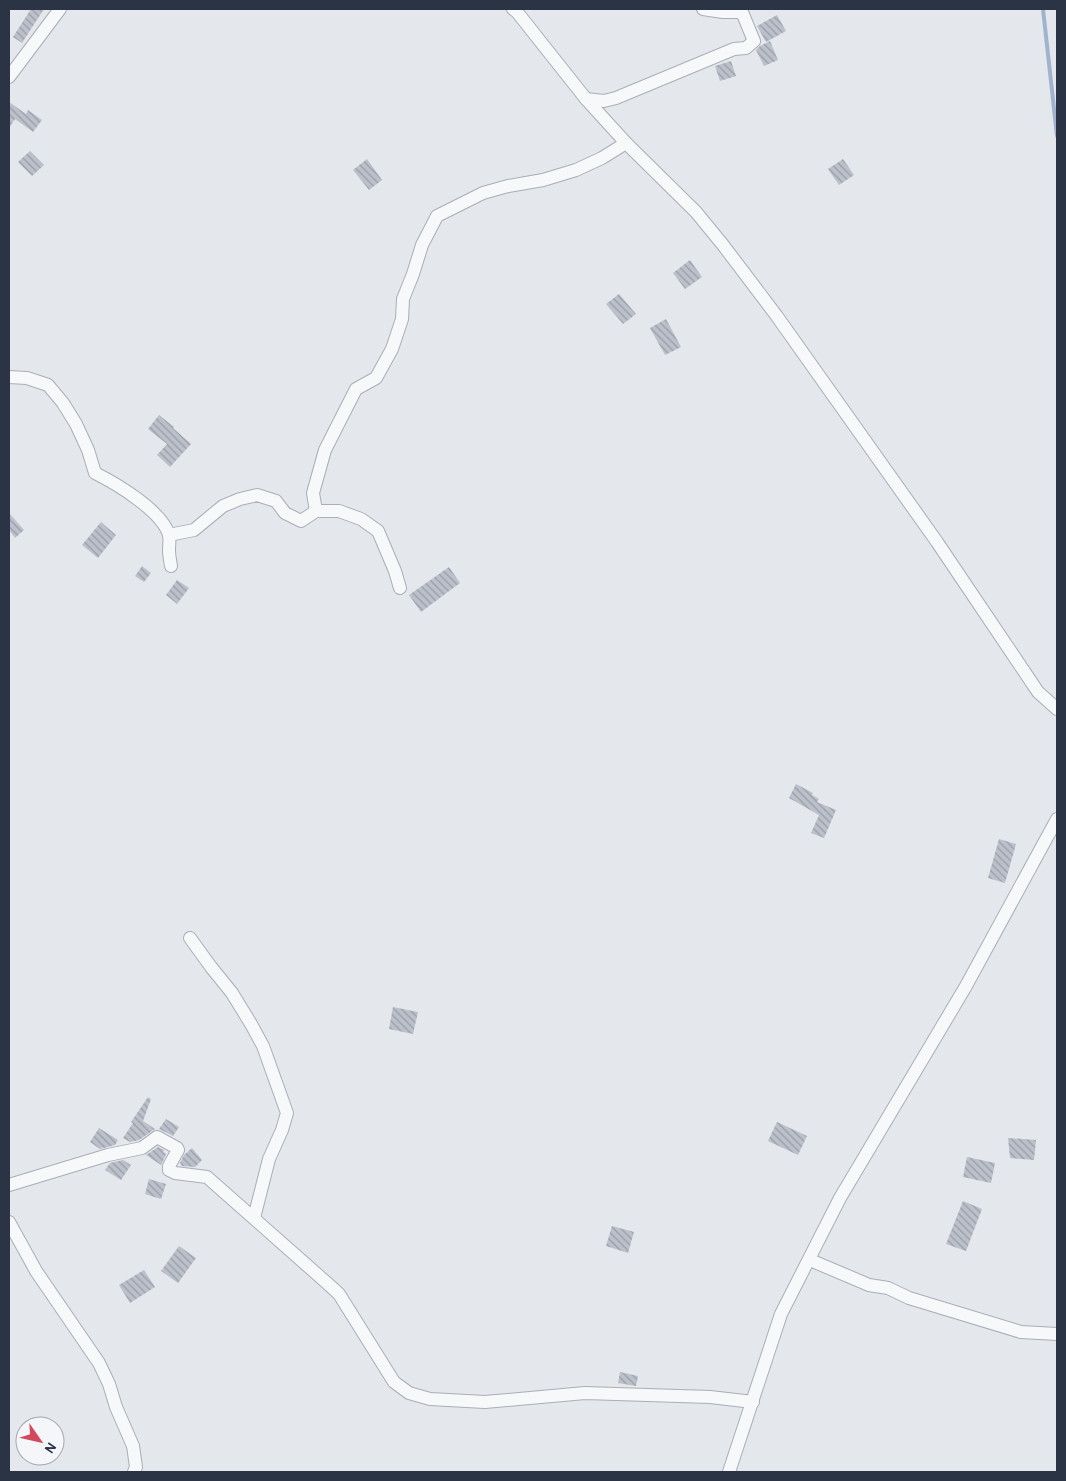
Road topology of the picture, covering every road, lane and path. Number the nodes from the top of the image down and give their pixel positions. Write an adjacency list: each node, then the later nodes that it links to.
1 (60, 9): 4 (street)
2 (513, 9): 5 (street)
3 (703, 9): 5 (street)
4 (9, 77)
5 (586, 99): 6 (street)
6 (626, 143): 8 (street); 12 (street)
7 (9, 377): 9 (street)
8 (316, 511): 9 (street); 11 (street)
9 (169, 535): 10 (street)
10 (171, 566)
11 (400, 588)
12 (1057, 709)
13 (1057, 819): 18 (street)
14 (190, 938): 16 (street)
15 (9, 1185): 16 (street)
16 (254, 1218): 20 (street)
17 (9, 1222): 21 (street)
18 (810, 1260): 19 (street); 20 (street)
19 (1057, 1334)
20 (753, 1402): 22 (street)
21 (137, 1470)
22 (729, 1472)

